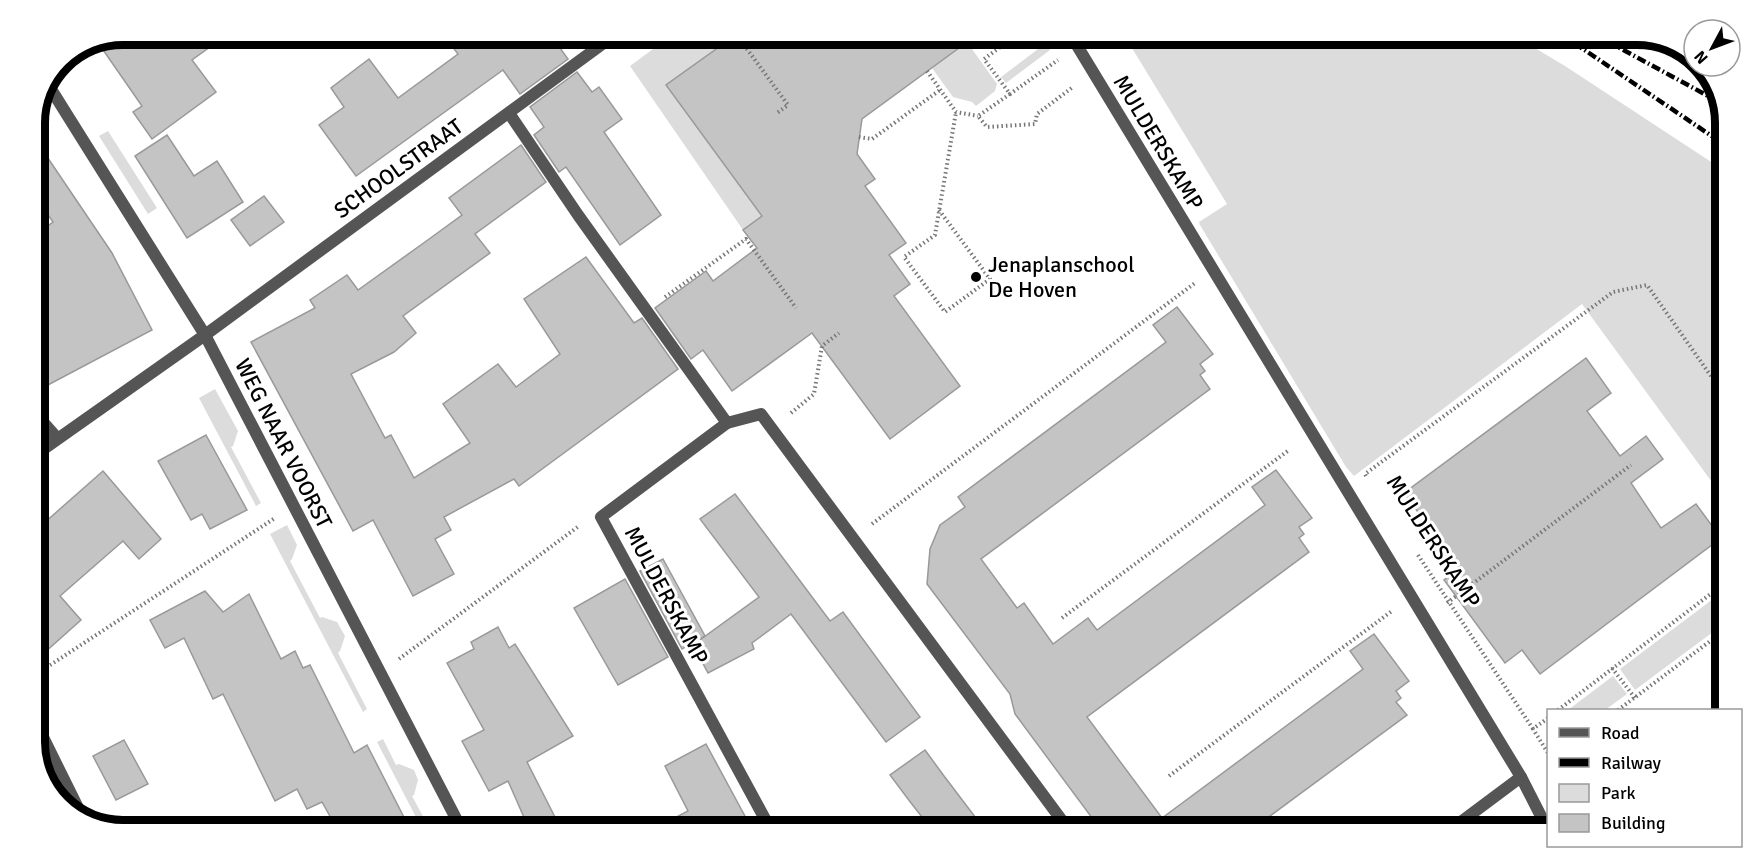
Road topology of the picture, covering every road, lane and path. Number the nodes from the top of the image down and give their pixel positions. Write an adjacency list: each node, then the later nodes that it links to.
1 (601, 45): 11 (street, SCHOOLSTRAAT)
2 (744, 45): 12 (path)
3 (1003, 45): 9 (path)
4 (1078, 47): 6 (street, MULDERSKAMP); 9 (path)
5 (927, 71): 7 (path)
6 (1094, 73): 13 (path); 16 (street, MULDERSKAMP)
7 (940, 90): 10 (path); 14 (path)
8 (52, 91): 20 (street, WEG NAAR VOORST)
9 (1010, 94): 13 (path)
10 (956, 112): 13 (path); 15 (path)
11 (509, 113): 18 (street); 20 (street, SCHOOLSTRAAT)
12 (777, 113)
13 (978, 116)
14 (859, 137)
15 (939, 210): 15 (path)
16 (1213, 271): 32 (path); 35 (street, MULDERSKAMP)
17 (796, 308): 18 (path)
18 (646, 311): 23 (street)
19 (839, 333): 22 (path)
20 (205, 335): 25 (street, SCHOOLSTRAAT); 30 (street, WEG NAAR VOORST)
21 (1715, 382): 29 (path, MULDERSKAMP)
22 (786, 417)
23 (727, 423): 31 (street, MULDERSKAMP); 32 (street, MULDERSKAMP)
24 (45, 424): 25 (street)
25 (57, 438): 26 (street, SCHOOLSTRAAT)
26 (45, 447)
27 (1288, 450): 37 (path)
28 (1631, 465): 36 (path)
29 (1372, 484)
30 (293, 507): 40 (path); 42 (street, WEG NAAR VOORST)
31 (601, 517): 42 (path); 54 (street, MULDERSKAMP)
32 (853, 539): 55 (street, MULDERSKAMP)
33 (1417, 553): 36 (path, MULDERSKAMP)
34 (1715, 591): 41 (path)
35 (1412, 596): 38 (street, MULDERSKAMP); 50 (path)
36 (1449, 601): 38 (path); 47 (path, MULDERSKAMP)
37 (1062, 618)
38 (1425, 618): 51 (street, MULDERSKAMP)
39 (1715, 638): 43 (path)
40 (45, 668)
41 (1612, 669): 43 (path); 44 (path)
42 (380, 672): 53 (street, WEG NAAR VOORST)
43 (1635, 698): 45 (path)
44 (1561, 709)
45 (1621, 709)
46 (1547, 718): 47 (path)
47 (1533, 729): 49 (path, MULDERSKAMP)
48 (45, 741): 52 (street)
49 (1547, 751)
50 (1169, 776)
51 (1521, 777): 56 (street); 57 (street, MULDERSKAMP)
52 (77, 805)
53 (456, 820)
54 (765, 820)
55 (1061, 820)
56 (1464, 820)
57 (1542, 820)

